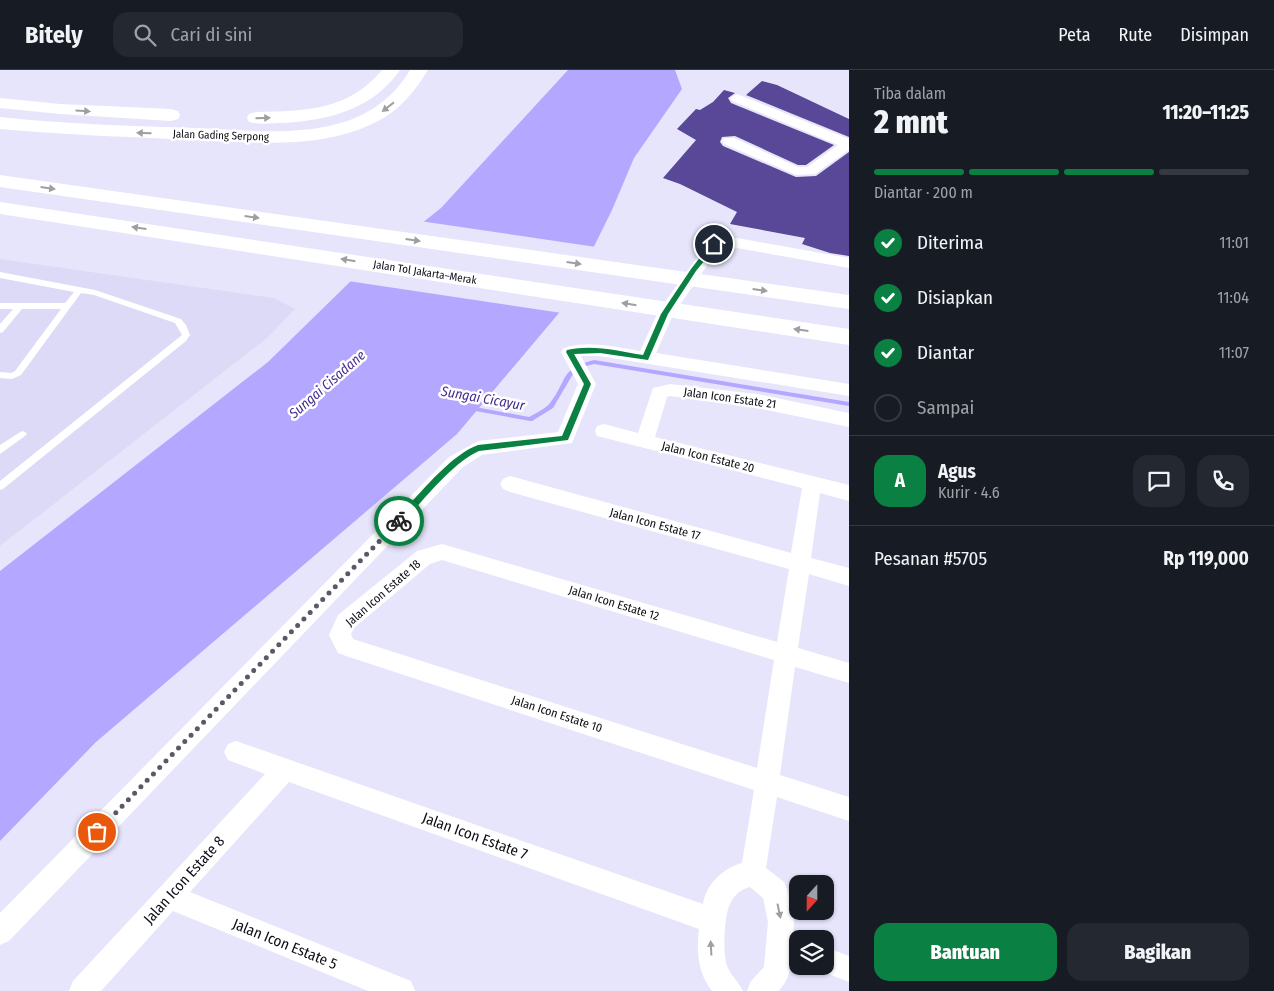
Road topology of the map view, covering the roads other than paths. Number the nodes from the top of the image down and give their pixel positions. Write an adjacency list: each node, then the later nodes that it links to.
1 (391, 70): 8 (main road, Jalan Gading Serpong, one-way to 1)
2 (419, 70): 9 (main road, Jalan Gading Serpong, one-way to 9)
3 (0, 93): 6 (main road)
4 (737, 98): 11 (street)
5 (0, 104): 6 (main road, Jalan Gading Serpong)
6 (60, 109): 7 (main road, Jalan Gading Serpong, one-way to 7)
7 (190, 116)
8 (240, 119)
9 (0, 123)
10 (729, 141): 11 (street)
11 (848, 144)
12 (0, 181): 17 (main road, one-way to 17)
13 (0, 208): 22 (main road, Jalan Tol Jakarta–Merak, one-way to 13)
14 (849, 263): 23 (street)
15 (0, 274): 16 (lane)
16 (79, 290): 20 (lane); 33 (lane)
17 (849, 302)
18 (0, 306): 19 (lane)
19 (20, 306): 20 (lane); 21 (lane)
20 (67, 306): 24 (lane)
21 (0, 330)
22 (849, 337)
23 (645, 358): 25 (street); 48 (street)
24 (0, 374)
25 (849, 390)
26 (849, 420): 29 (street, Jalan Icon Estate 21)
27 (604, 431): 29 (street, Jalan Icon Estate 20)
28 (22, 434): 30 (lane)
29 (645, 441): 31 (street, Jalan Icon Estate 20)
30 (0, 450)
31 (812, 483): 34 (street, Jalan Icon Estate 20); 36 (street)
32 (510, 484): 36 (street, Jalan Icon Estate 17)
33 (0, 486)
34 (849, 493)
35 (442, 552): 38 (street, Jalan Icon Estate 18); 39 (street, Jalan Icon Estate 12)
36 (800, 564): 37 (street, Jalan Icon Estate 17); 39 (street)
37 (849, 577)
38 (346, 646): 43 (street, Jalan Icon Estate 10)
39 (786, 654): 40 (street, Jalan Icon Estate 12); 43 (street)
40 (849, 673)
41 (236, 752): 42 (street, Jalan Icon Estate 7)
42 (285, 769): 46 (street, Jalan Icon Estate 8); 47 (street, Jalan Icon Estate 7)
43 (767, 782): 44 (street, Jalan Icon Estate 10); 45 (street)
44 (849, 809)
45 (753, 872): 47 (street); 49 (street, one-way to 49)
46 (169, 897): 52 (street, Jalan Icon Estate 8); 53 (street, Jalan Icon Estate 5)
47 (713, 921): 54 (street, one-way to 47)
48 (0, 932)
49 (788, 947): 55 (street)
50 (834, 963): 51 (street)
51 (849, 969)
52 (83, 991)
53 (401, 991)
54 (729, 991)
55 (761, 991)

